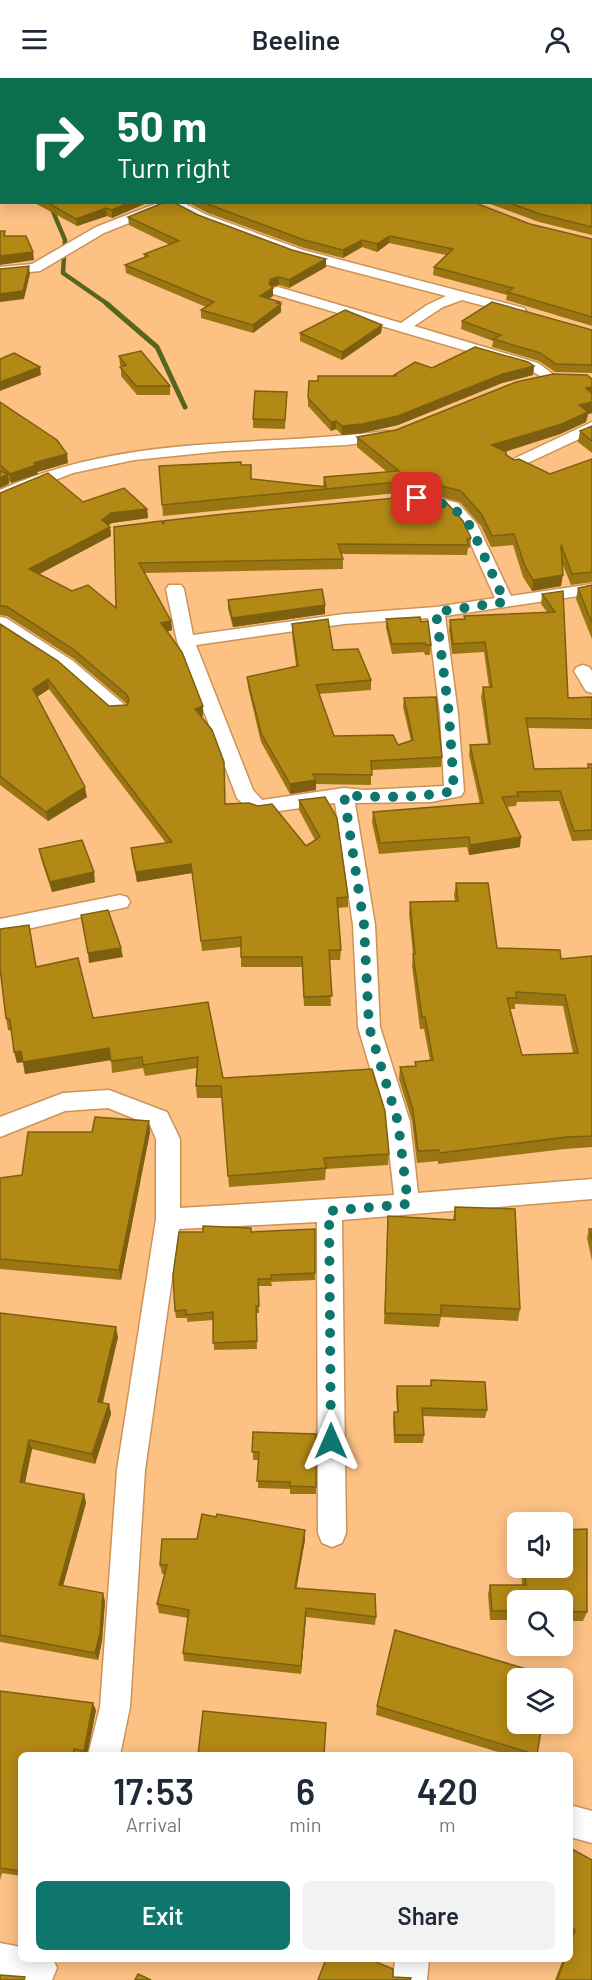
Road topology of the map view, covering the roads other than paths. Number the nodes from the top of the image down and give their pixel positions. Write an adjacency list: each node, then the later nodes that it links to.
1 (165, 204): 3 (street)
2 (174, 204): 5 (street)
3 (0, 272)
4 (278, 291): 7 (street)
5 (462, 296): 6 (street); 7 (street)
6 (533, 315)
7 (404, 327): 8 (street)
8 (551, 378): 9 (street); 10 (street)
9 (570, 379)
10 (530, 382)
11 (592, 427): 13 (street)
12 (406, 430): 14 (street)
13 (514, 464)
14 (0, 496)
15 (406, 499): 18 (street)
16 (175, 589): 21 (street)
17 (592, 589): 18 (street)
18 (505, 602): 19 (street)
19 (436, 612): 21 (street); 25 (street)
20 (0, 622): 24 (street)
21 (186, 641): 25 (street)
22 (583, 671): 23 (street)
23 (592, 687)
24 (120, 710)
25 (344, 795): 30 (street)
26 (120, 902): 27 (street)
27 (0, 927)
28 (0, 1126): 32 (street)
29 (592, 1189): 30 (street)
30 (408, 1204): 31 (street)
31 (329, 1211): 32 (street); 33 (street)
32 (168, 1219): 34 (street)
33 (332, 1533)
34 (105, 1752)
35 (573, 1822): 36 (street)
36 (592, 1827)
37 (0, 1960): 39 (street)
38 (412, 1962): 40 (street)
39 (40, 1969)
40 (410, 1980)

